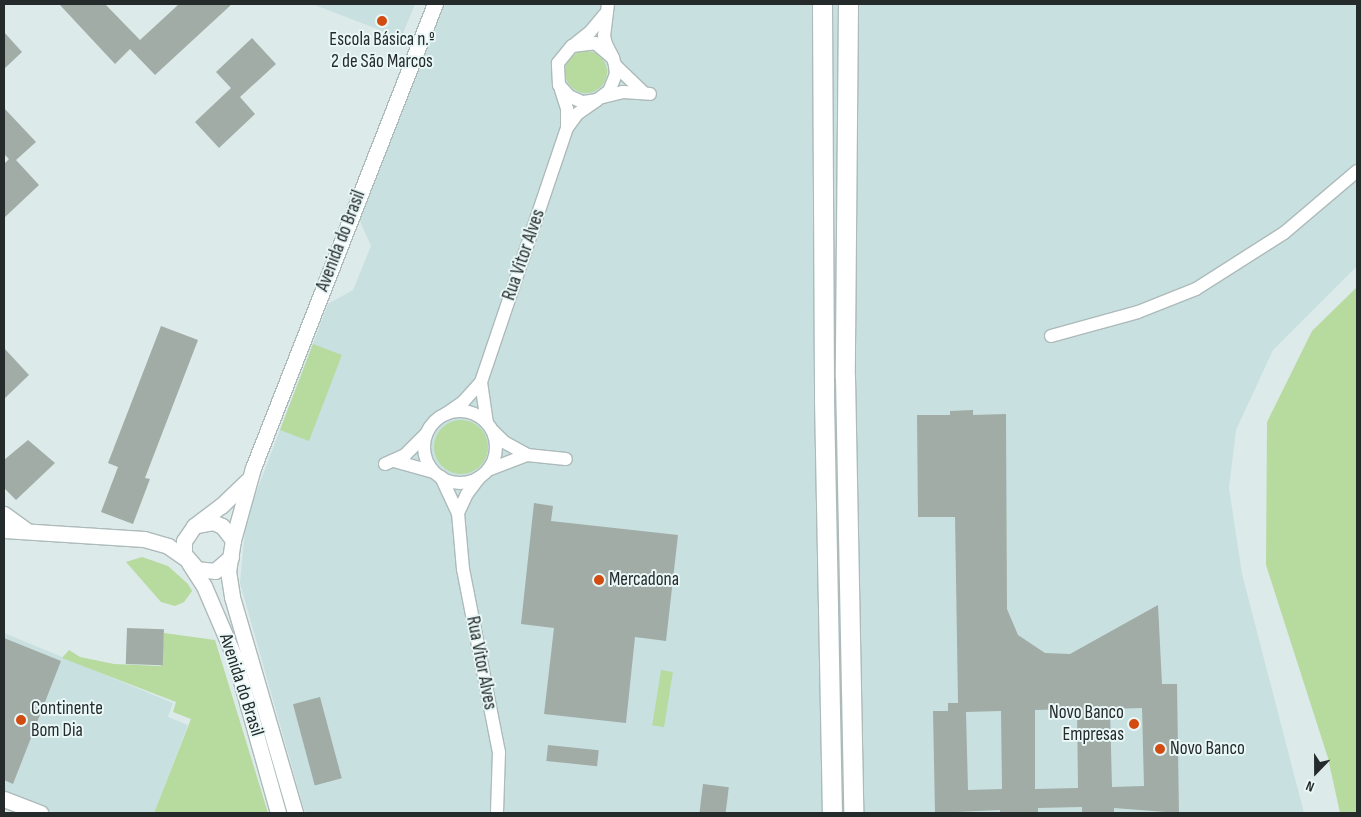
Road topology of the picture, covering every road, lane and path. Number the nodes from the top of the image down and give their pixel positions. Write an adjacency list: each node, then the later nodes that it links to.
1 (435, 4): 20 (street, Avenida do Brasil)
2 (822, 4): 34 (main road)
3 (848, 4): 35 (main road)
4 (606, 9): 5 (street, Rua Vitor Alves); 6 (street, Rua Vitor Alves)
5 (572, 46): 6 (street); 7 (street, Rua Vitor Alves)
6 (614, 61): 8 (street, Rua Vitor Alves); 8 (street)
7 (559, 85): 8 (street); 9 (street, Rua Vitor Alves)
8 (600, 99): 9 (street, Rua Vitor Alves)
9 (566, 128): 12 (street, Rua Vitor Alves)
10 (1357, 172): 11 (street)
11 (1050, 336)
12 (481, 382): 13 (street, Rua Vitor Alves); 14 (street, Rua Vitor Alves)
13 (446, 414): 14 (street); 15 (street, Rua Vitor Alves)
14 (489, 426): 16 (street); 18 (street, Rua Vitor Alves)
15 (428, 432): 19 (street, Rua Vitor Alves); 19 (street)
16 (527, 455): 17 (street); 18 (street)
17 (566, 459)
18 (485, 473): 19 (street); 21 (street, Rua Vitor Alves)
19 (437, 474): 21 (street, Rua Vitor Alves)
20 (249, 479): 23 (street); 26 (street, Avenida do Brasil)
21 (458, 513): 33 (street, Rua Vitor Alves)
22 (4, 514): 25 (street)
23 (198, 525): 26 (street); 28 (street)
24 (4, 530): 25 (street, Avenida do Brasil)
25 (27, 531): 28 (street, Avenida do Brasil)
26 (233, 540): 27 (street)
27 (231, 558): 28 (street); 32 (street, Avenida do Brasil)
28 (188, 562): 31 (street, Avenida do Brasil)
29 (4, 798): 30 (street)
30 (40, 813)
31 (278, 813)
32 (295, 813)
33 (496, 813)
34 (832, 813)
35 (853, 813)

